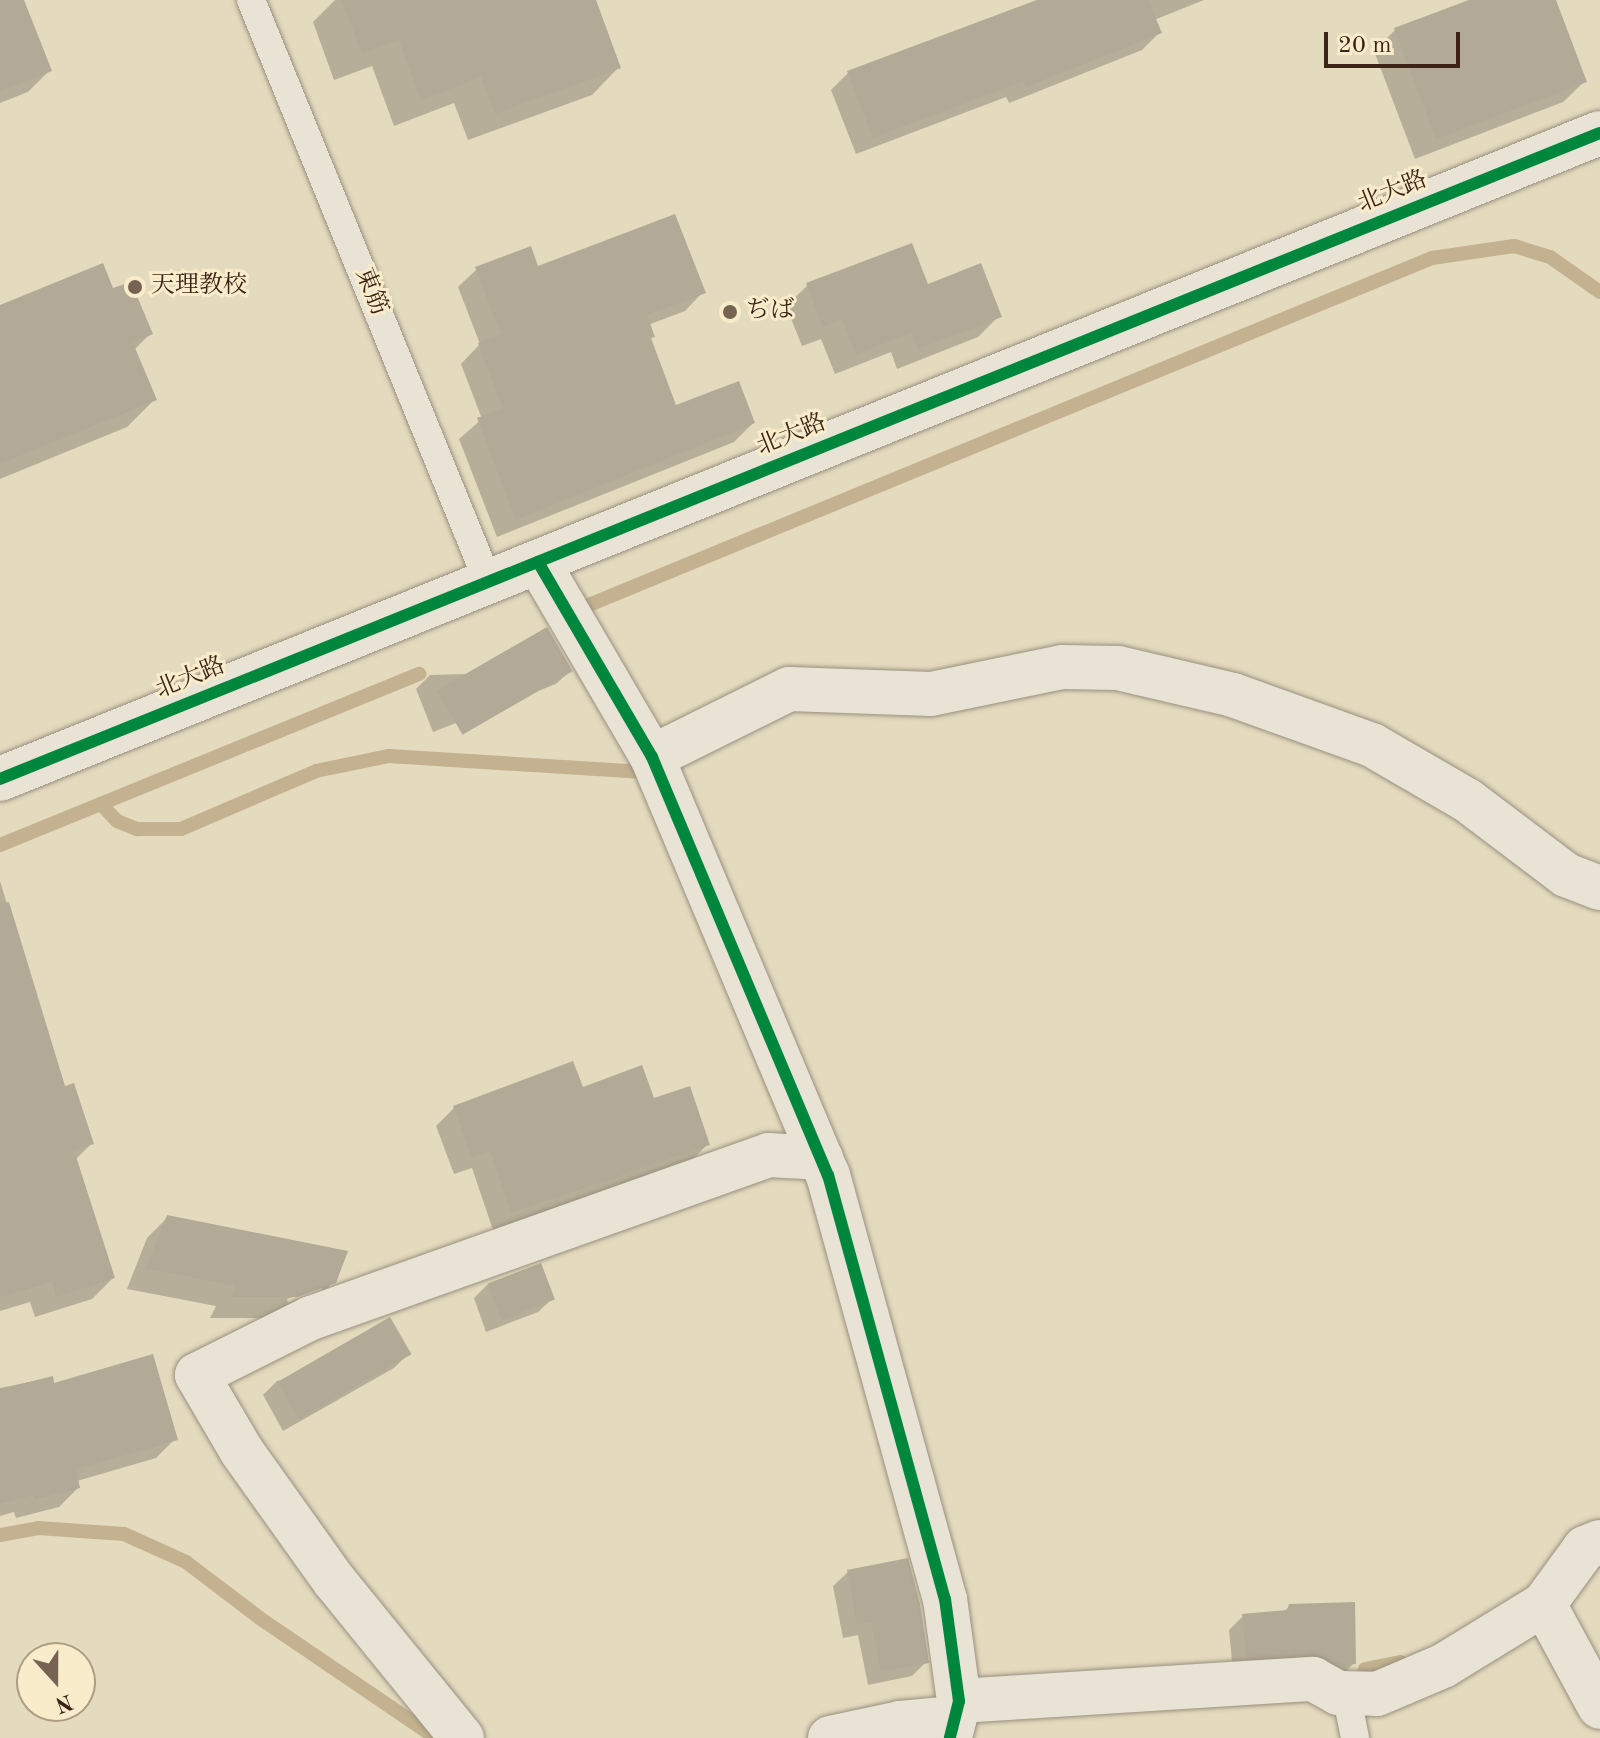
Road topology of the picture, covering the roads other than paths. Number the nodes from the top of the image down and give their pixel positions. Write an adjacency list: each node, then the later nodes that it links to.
1 (251, 0): 4 (lane, 東筋)
2 (1600, 133): 3 (street, 北大路)
3 (538, 562): 4 (street, 北大路); 5 (street)
4 (489, 584): 6 (street, 北大路)
5 (652, 757): 7 (street); 8 (street)
6 (0, 779)
7 (1600, 888)
8 (821, 1158): 13 (street); 14 (street)
9 (1600, 1542): 10 (street)
10 (1544, 1604): 11 (street); 12 (street)
11 (1346, 1693): 13 (street); 16 (lane)
12 (1600, 1707)
13 (954, 1719): 15 (street)
14 (462, 1738)
15 (830, 1738)
16 (1355, 1738)

